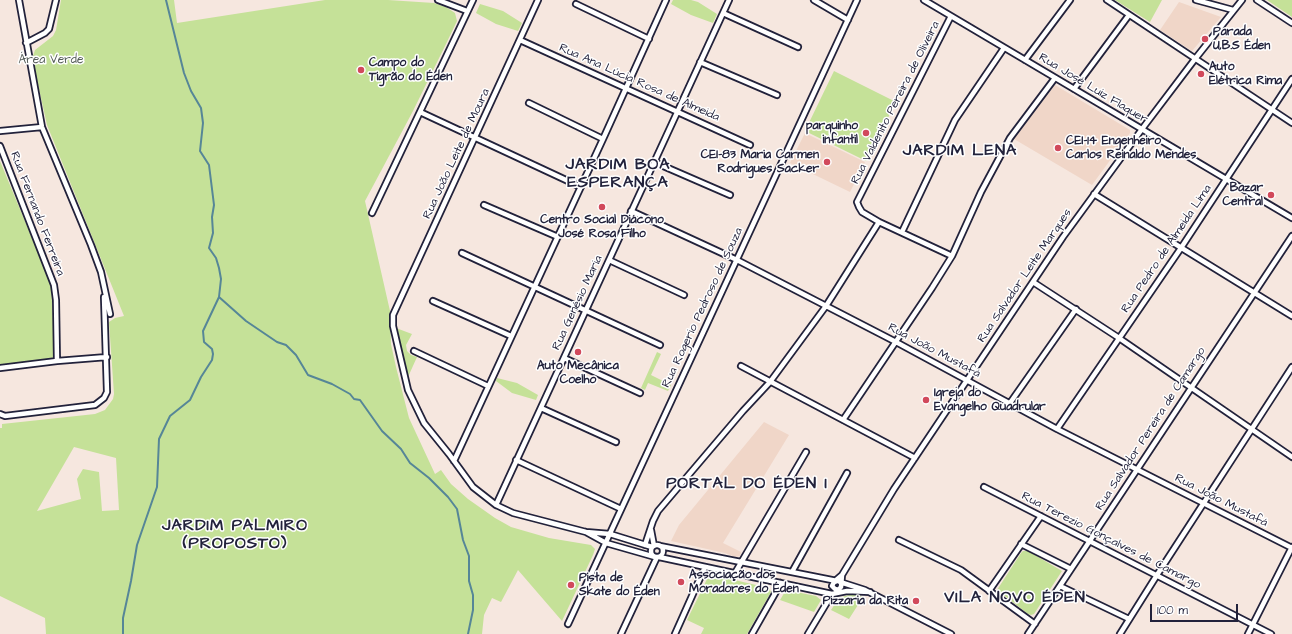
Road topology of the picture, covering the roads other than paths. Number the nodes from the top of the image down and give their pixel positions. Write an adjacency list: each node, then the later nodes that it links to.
1 (18, 0): 26 (street)
2 (56, 0): 26 (street)
3 (441, 0): 18 (street)
4 (473, 0): 18 (street)
5 (538, 0): 25 (street, Rua João Leite de Moura)
6 (666, 0): 24 (street)
7 (729, 0): 19 (street, Rua Genésio Maria)
8 (814, 0): 22 (street)
9 (857, 0): 22 (street, Rua Rogerio Pedroso de Souza)
10 (924, 0): 21 (street, Rua José Luiz Flaquer)
11 (1070, 0): 30 (street)
12 (1107, 0): 20 (street)
13 (1196, 0): 17 (street)
14 (1242, 0): 17 (street, Rua Salvador Leite Marques)
15 (1257, 0): 23 (street)
16 (576, 4): 24 (street)
17 (1233, 10): 29 (street, Rua Salvador Leite Marques)
18 (467, 11): 39 (street)
19 (723, 13): 27 (street); 31 (street, Rua Genésio Maria)
20 (1129, 15): 29 (street); 35 (street)
21 (952, 16): 28 (street, Rua José Luiz Flaquer); 58 (street, Rua Valdenito Pereira de Oliveira)
22 (848, 20): 66 (street, Rua Rogerio Pedroso de Souza)
23 (1292, 23)
24 (649, 39): 34 (street)
25 (520, 40): 34 (street, Rua Ana Lúcia Rosa de Almeida); 45 (street, Rua João Leite de Moura)
26 (26, 43): 42 (street)
27 (798, 47)
28 (1004, 48): 30 (street, Rua José Luiz Flaquer); 59 (street)
29 (1195, 59): 38 (street); 43 (street, Rua Salvador Leite Marques)
30 (1025, 60): 32 (street, Rua José Luiz Flaquer)
31 (700, 62): 36 (street); 40 (street, Rua Genésio Maria)
32 (1055, 78): 35 (street, Rua José Luiz Flaquer); 64 (street)
33 (1292, 79): 38 (street, Rua Pedro de Almeida Lima)
34 (626, 88): 40 (street, Rua Ana Lúcia Rosa de Almeida); 46 (street)
35 (1074, 89): 43 (street, Rua José Luiz Flaquer)
36 (777, 95)
37 (529, 104): 46 (street)
38 (1272, 111): 41 (street); 50 (street, Rua Pedro de Almeida Lima)
39 (420, 112): 45 (street); 56 (street)
40 (677, 112): 47 (street, Rua Ana Lúcia Rosa de Almeida); 49 (street, Rua Genésio Maria)
41 (1292, 123)
42 (42, 127): 44 (street); 68 (street)
43 (1142, 129): 50 (street, Rua José Luiz Flaquer); 52 (street, Rua Salvador Leite Marques)
44 (0, 131)
45 (475, 138): 51 (street); 103 (street, Rua João Leite de Moura)
46 (603, 139): 51 (street)
47 (750, 145)
48 (0, 146): 85 (street, Rua Fernando Ferreira)
49 (654, 162): 53 (street); 55 (street, Rua Genésio Maria)
50 (1226, 179): 57 (street, Rua José Luiz Flaquer); 62 (street, Rua Pedro de Almeida Lima)
51 (581, 187): 61 (street)
52 (1094, 194): 62 (street); 67 (street, Rua Salvador Leite Marques)
53 (730, 196)
54 (484, 205): 61 (street)
55 (632, 211): 65 (street, Rua Genésio Maria); 66 (street, Rua João Mustafá)
56 (372, 213)
57 (1292, 218)
58 (879, 222): 59 (street); 73 (street)
59 (902, 232): 64 (street)
60 (1292, 236): 70 (street, Rua Salvador Pereira de Camargo)
61 (558, 237): 69 (street)
62 (1181, 248): 70 (street); 79 (street, Rua Pedro de Almeida Lima)
63 (462, 254): 69 (street)
64 (952, 256): 80 (street)
65 (609, 260): 71 (street); 75 (street, Rua Genésio Maria)
66 (737, 260): 73 (street, Rua João Mustafá); 113 (street, Rua Rogerio Pedroso de Souza)
67 (1033, 282): 74 (street); 89 (street, Rua Salvador Leite Marques)
68 (104, 285): 76 (street); 83 (street)
69 (534, 287): 75 (street); 78 (street)
70 (1255, 292): 77 (street); 92 (street, Rua Salvador Pereira de Camargo)
71 (684, 295)
72 (433, 301): 78 (street)
73 (826, 306): 80 (street, Rua João Mustafá); 90 (street)
74 (1076, 310): 79 (street); 94 (street)
75 (586, 311): 81 (street); 84 (street, Rua Genésio Maria)
76 (110, 314)
77 (1292, 316)
78 (511, 336): 91 (street)
79 (1119, 338): 92 (street); 98 (street, Rua Pedro de Almeida Lima)
80 (896, 342): 89 (street, Rua João Mustafá); 97 (street)
81 (660, 345)
82 (414, 351): 91 (street)
83 (107, 357): 85 (street); 96 (street)
84 (564, 358): 93 (street); 95 (street, Rua Genésio Maria)
85 (57, 361): 88 (street)
86 (741, 366): 90 (street)
87 (1292, 367): 99 (street)
88 (0, 368)
89 (967, 380): 94 (street, Rua João Mustafá); 105 (street, Rua Salvador Leite Marques)
90 (770, 382): 97 (street); 115 (street)
91 (488, 386): 101 (street)
92 (1191, 387): 99 (street); 108 (street, Rua Salvador Pereira de Camargo)
93 (640, 393)
94 (1010, 403): 98 (street, Rua João Mustafá)
95 (541, 408): 100 (street); 106 (street, Rua Genésio Maria)
96 (0, 414)
97 (843, 420): 105 (street)
98 (1057, 429): 108 (street, Rua João Mustafá)
99 (1251, 430): 104 (street); 111 (street)
100 (616, 442)
101 (461, 446): 103 (street); 107 (street)
102 (806, 452): 127 (street)
103 (449, 454): 107 (street)
104 (1292, 457)
105 (915, 458): 133 (street, Rua Salvador Leite Marques)
106 (516, 460): 112 (street, Rua Genésio Maria); 113 (street)
107 (454, 461): 112 (street)
108 (1137, 469): 111 (street, Rua João Mustafá); 119 (street, Rua Salvador Pereira de Camargo)
109 (847, 473): 130 (street)
110 (984, 487): 114 (street, Rua Terezio Gonçalves de Camargo)
111 (1203, 504): 125 (street, Rua João Mustafá); 132 (street)
112 (496, 505): 116 (street)
113 (622, 509): 117 (street, Rua Rogerio Pedroso de Souza)
114 (1041, 516): 119 (street, Rua Terezio Gonçalves de Camargo); 121 (street)
115 (650, 529): 122 (street); 123 (street)
116 (586, 532): 117 (street); 120 (street)
117 (610, 534): 120 (street, Rua Rogerio Pedroso de Souza); 122 (street)
118 (899, 540): 136 (street)
119 (1090, 541): 129 (street, Rua Salvador Pereira de Camargo); 132 (street, Rua Terezio Gonçalves de Camargo)
120 (606, 543): 126 (street); 140 (street, Rua Rogerio Pedroso de Souza)
121 (1021, 544): 129 (street); 136 (street)
122 (645, 545): 123 (street)
123 (653, 546): 124 (street); 126 (street)
124 (660, 546): 126 (street); 127 (street)
125 (1292, 547): 142 (street)
126 (657, 557): 128 (street); 143 (street)
127 (742, 561): 130 (street); 131 (street)
128 (705, 567): 131 (street); 144 (street)
129 (1071, 569): 135 (street, Rua Salvador Pereira de Camargo)
130 (792, 572): 133 (street)
131 (735, 573): 134 (street)
132 (1157, 575): 139 (street); 142 (street, Rua Terezio Gonçalves de Camargo)
133 (838, 582): 137 (street); 138 (street, Rua Salvador Leite Marques); 138 (street)
134 (781, 583): 138 (street); 145 (street)
135 (1060, 586): 139 (street); 141 (street, Rua Salvador Pereira de Camargo)
136 (989, 591): 141 (street)
137 (870, 592): 138 (street); 147 (street)
138 (832, 594): 146 (street)
139 (1129, 619): 149 (street)
140 (568, 624)
141 (1035, 624): 148 (street, Rua Salvador Pereira de Camargo)
142 (1253, 625): 150 (street); 151 (street, Rua Terezio Gonçalves de Camargo)
143 (621, 634)
144 (674, 634)
145 (752, 634)
146 (808, 634)
147 (951, 634)
148 (1028, 634)
149 (1120, 634)
150 (1248, 634)
151 (1271, 634)

